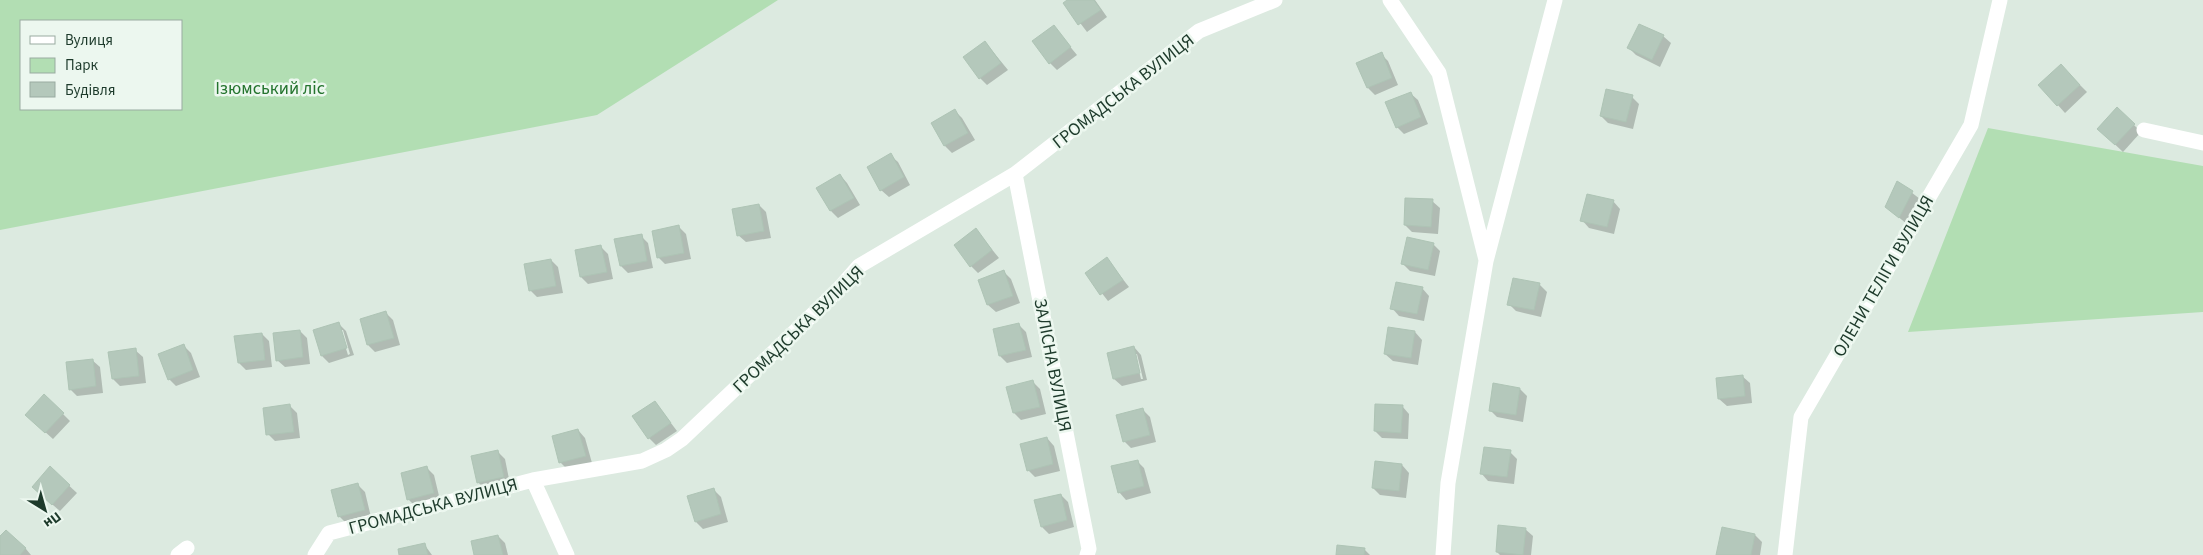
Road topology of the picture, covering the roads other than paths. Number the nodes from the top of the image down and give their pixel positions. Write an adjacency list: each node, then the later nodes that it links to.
1 (1276, 0): 7 (street, ГРОМАДСЬКА ВУЛИЦЯ)
2 (1390, 0): 8 (street)
3 (1556, 0): 8 (street)
4 (2000, 0): 14 (street, ОЛЕНИ ТЕЛІГИ ВУЛИЦЯ)
5 (2144, 130): 6 (street)
6 (2203, 143)
7 (1015, 174): 9 (street, ГРОМАДСЬКА ВУЛИЦЯ); 12 (street, ЗАЛІСНА ВУЛИЦЯ)
8 (1486, 261): 13 (street)
9 (533, 480): 10 (street, ГРОМАДСЬКА ВУЛИЦЯ); 11 (street)
10 (315, 555)
11 (567, 555)
12 (1087, 555)
13 (1443, 555)
14 (1785, 555)

